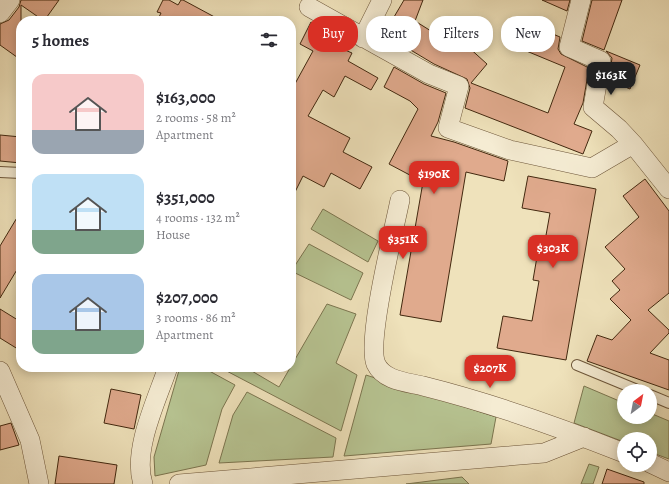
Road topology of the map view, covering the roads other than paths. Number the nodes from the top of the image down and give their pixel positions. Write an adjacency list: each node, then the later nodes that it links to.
1 (10, 0): 5 (street)
2 (382, 0): 6 (street)
3 (581, 0): 7 (street)
4 (309, 7): 6 (street)
5 (0, 13)
6 (362, 38): 7 (street)
7 (633, 144): 10 (street)
8 (0, 172): 9 (lane)
9 (16, 173)
10 (669, 189)
11 (400, 200): 18 (street)
12 (577, 365): 15 (lane)
13 (0, 371): 22 (street)
14 (166, 372): 23 (street)
15 (623, 384)
16 (657, 398): 17 (lane)
17 (669, 403)
18 (584, 437): 19 (street); 24 (street)
19 (617, 450)
20 (657, 467): 21 (street)
21 (669, 472)
22 (39, 484)
23 (143, 484)
24 (179, 484)

